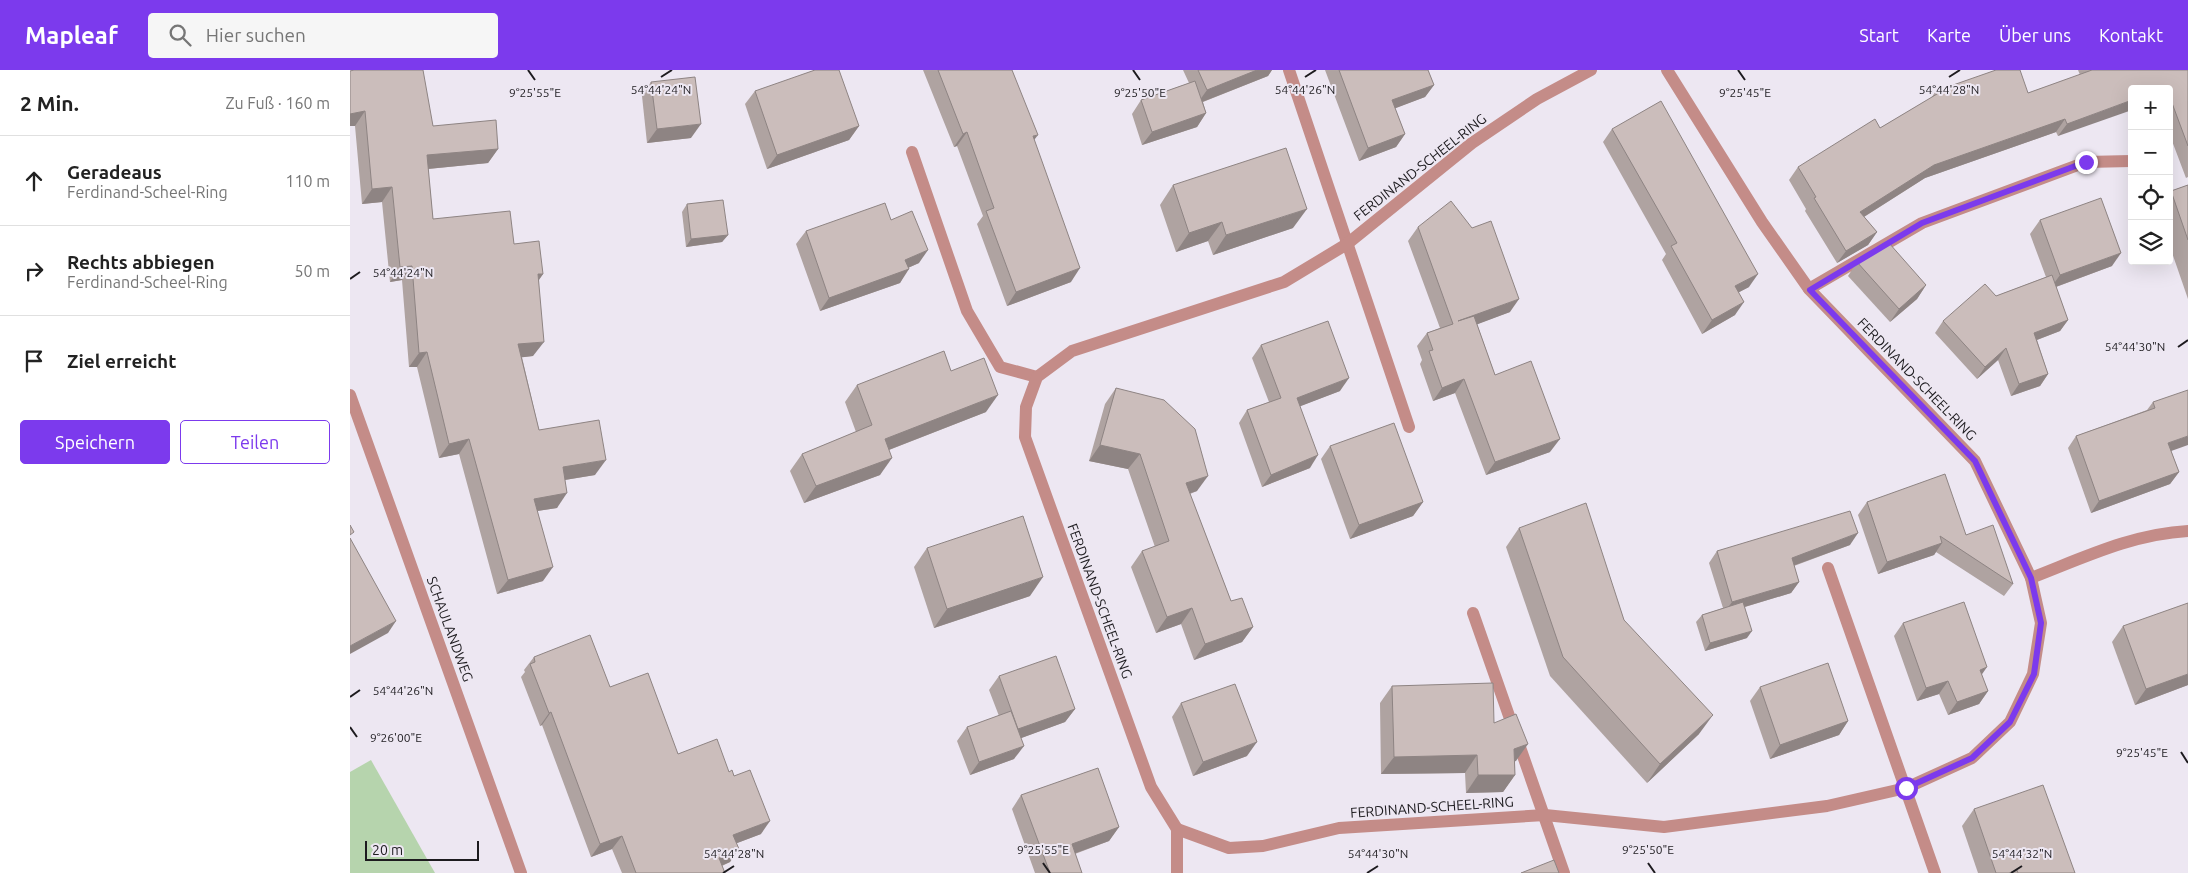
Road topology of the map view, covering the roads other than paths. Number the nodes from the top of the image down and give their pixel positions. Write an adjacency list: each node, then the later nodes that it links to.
1 (1289, 70): 6 (street, FERDINAND-SCHEEL-RING)
2 (1591, 70): 6 (street, FERDINAND-SCHEEL-RING)
3 (1667, 70): 7 (street, FERDINAND-SCHEEL-RING)
4 (912, 152): 8 (street)
5 (2128, 161): 7 (street)
6 (1347, 244): 8 (street, FERDINAND-SCHEEL-RING); 10 (street, FERDINAND-SCHEEL-RING)
7 (1810, 290): 13 (street, FERDINAND-SCHEEL-RING)
8 (1037, 377): 17 (street, FERDINAND-SCHEEL-RING)
9 (350, 394): 18 (street, SCHAULANDWEG)
10 (1409, 427)
11 (2188, 531): 13 (street)
12 (1828, 568): 15 (street)
13 (2031, 578): 15 (street, FERDINAND-SCHEEL-RING)
14 (1473, 614): 16 (street)
15 (1906, 788): 16 (street, FERDINAND-SCHEEL-RING); 21 (street)
16 (1545, 815): 17 (street, FERDINAND-SCHEEL-RING); 20 (street)
17 (1177, 829): 19 (street)
18 (521, 873)
19 (1177, 873)
20 (1564, 873)
21 (1936, 873)

